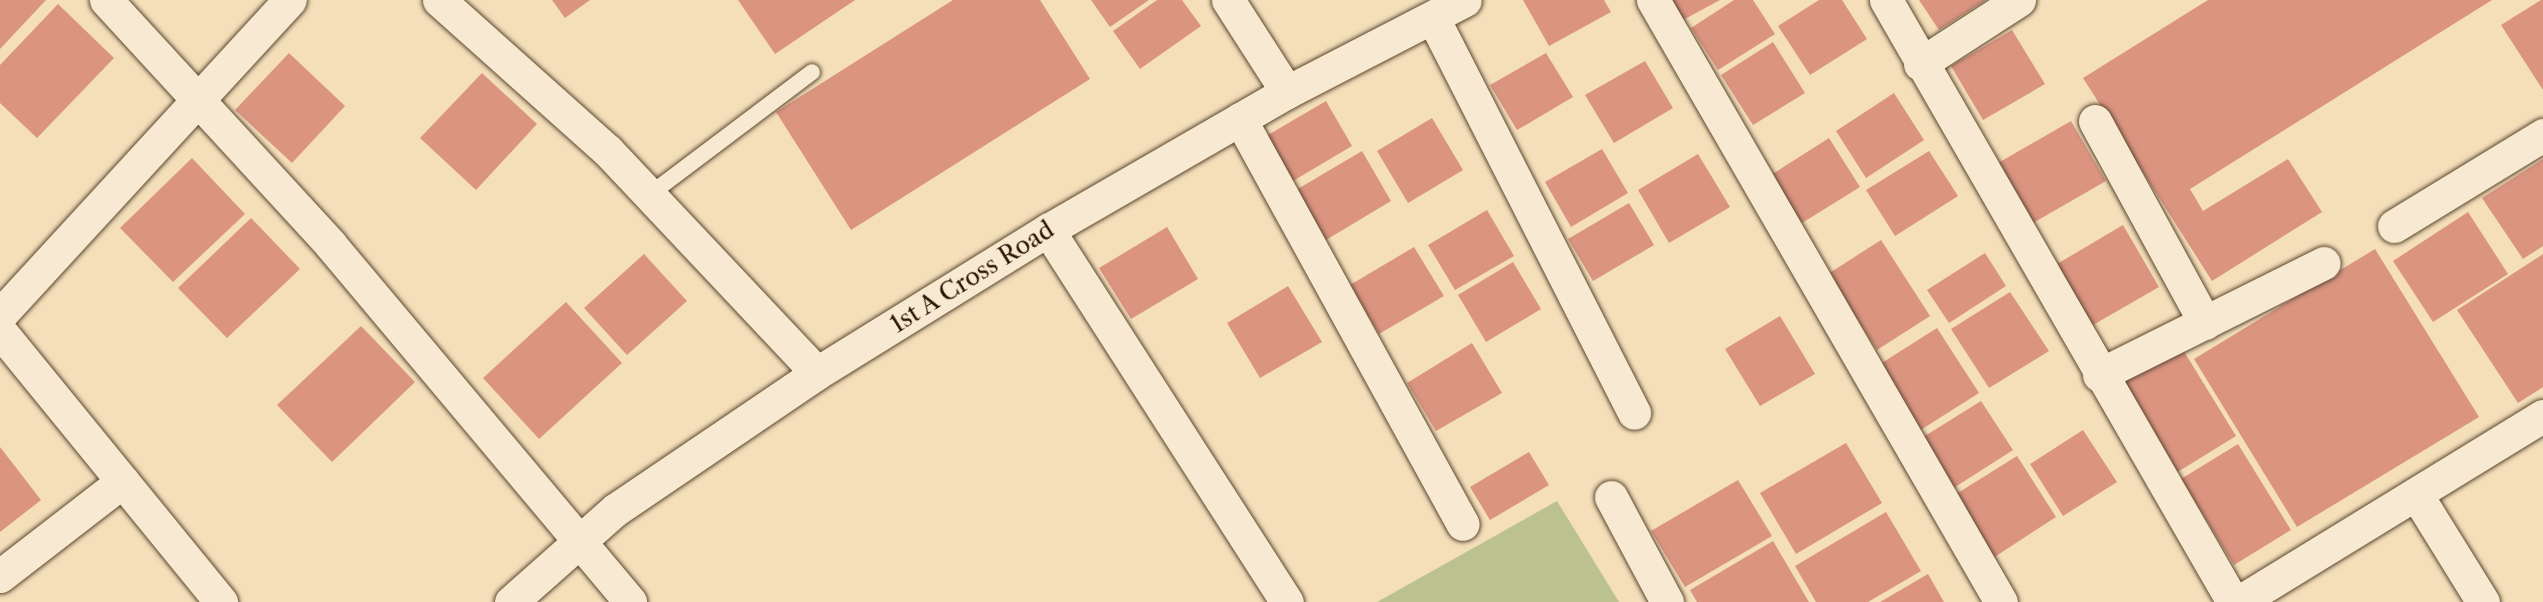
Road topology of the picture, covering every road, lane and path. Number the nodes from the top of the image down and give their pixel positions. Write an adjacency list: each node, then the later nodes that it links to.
1 (106, 0): 13 (street)
2 (290, 0): 13 (street)
3 (439, 0): 17 (street)
4 (1228, 0): 12 (street)
5 (1465, 0): 9 (street, 1st A Cross Road)
6 (1653, 0): 39 (street)
7 (1886, 0): 10 (street)
8 (2019, 0): 10 (street)
9 (1433, 18): 12 (street, 1st A Cross Road); 26 (street)
10 (1920, 64): 25 (street)
11 (812, 72): 17 (lane)
12 (1287, 92): 14 (street, 1st A Cross Road)
13 (198, 103): 21 (street); 32 (street)
14 (1240, 119): 19 (street, 1st A Cross Road); 31 (street)
15 (2095, 121): 22 (street)
16 (2543, 135): 18 (street)
17 (649, 195): 24 (street)
18 (2394, 226)
19 (1048, 230): 24 (street, 1st A Cross Road); 37 (street)
20 (2324, 263): 22 (street)
21 (0, 316)
22 (2205, 323): 25 (street)
23 (0, 331): 28 (street)
24 (817, 373): 32 (street, 1st A Cross Road)
25 (2099, 376): 40 (street)
26 (1634, 413)
27 (2543, 416): 29 (street)
28 (123, 481): 33 (street); 34 (street)
29 (2416, 494): 41 (street); 42 (street)
30 (1611, 498): 38 (street)
31 (1463, 524)
32 (581, 540): 35 (street, 1st A Cross Road); 36 (street)
33 (0, 576)
34 (221, 602)
35 (511, 602)
36 (630, 602)
37 (1287, 602)
38 (1667, 602)
39 (2001, 602)
40 (2233, 602)
41 (2239, 602)
42 (2483, 602)

